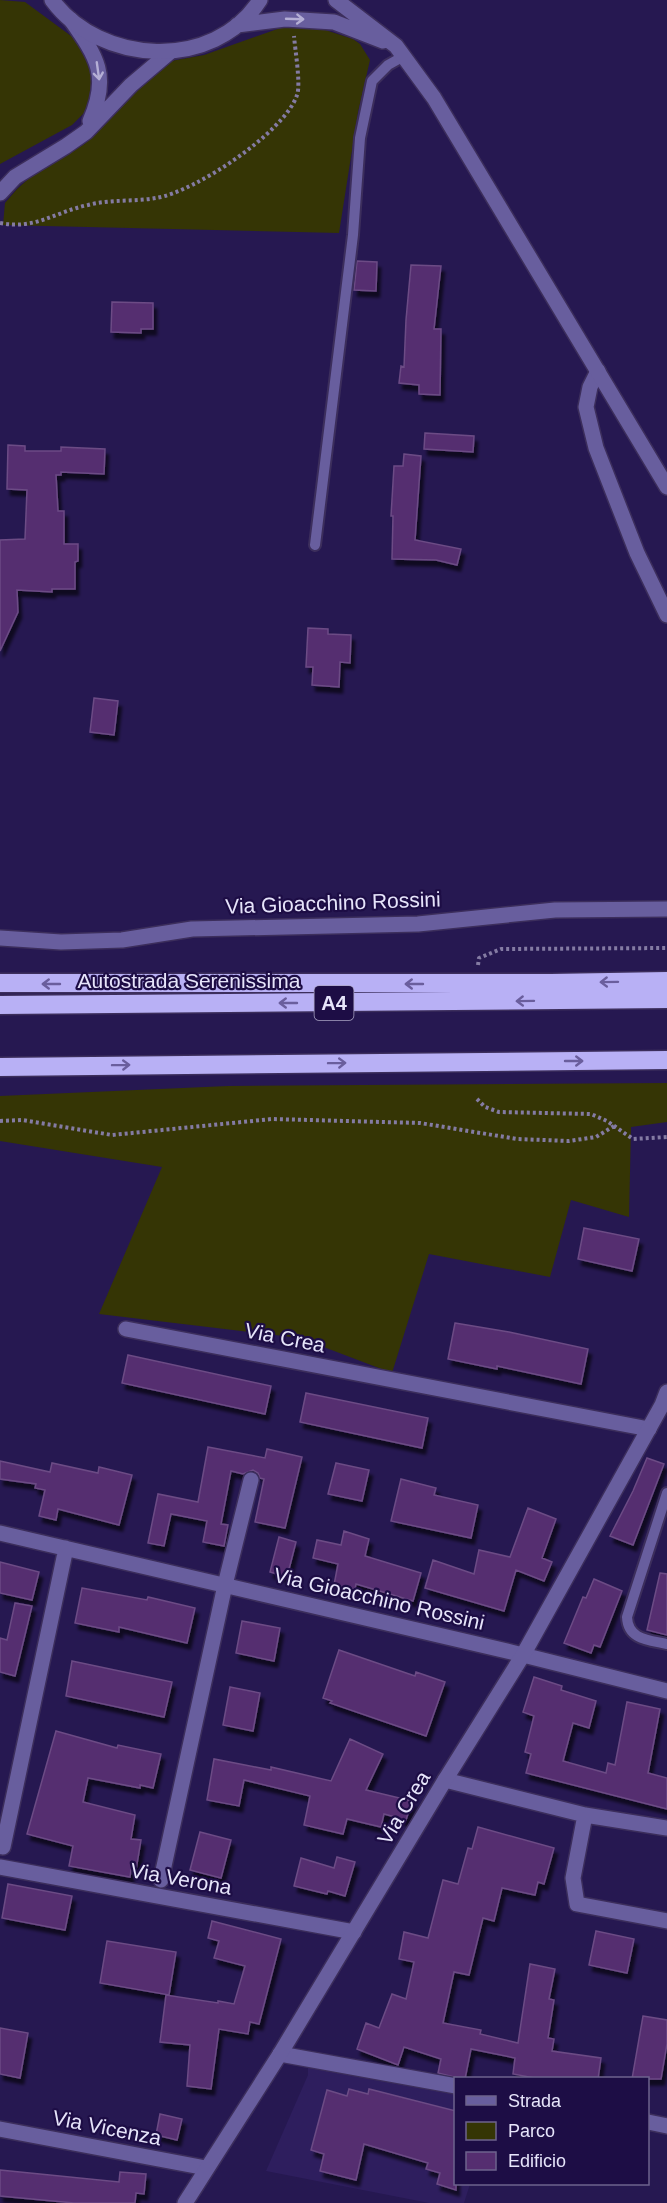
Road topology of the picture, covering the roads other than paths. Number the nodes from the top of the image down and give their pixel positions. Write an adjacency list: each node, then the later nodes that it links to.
1 (260, 0): 5 (street)
2 (336, 0): 6 (street)
3 (51, 1): 4 (street)
4 (71, 20): 7 (street); 8 (street, one-way to 8)
5 (237, 25): 6 (street, one-way to 6); 7 (street)
6 (400, 51): 10 (street); 12 (lane)
7 (170, 52): 8 (street)
8 (86, 132): 9 (street)
9 (0, 193)
10 (597, 371): 11 (street); 13 (street)
11 (667, 487)
12 (315, 545)
13 (667, 615)
14 (667, 909): 15 (street, Via Gioacchino Rossini)
15 (0, 938)
16 (667, 981): 17 (highway, one-way to 17)
17 (0, 983)
18 (667, 999): 19 (highway, Autostrada Serenissima / A4, one-way to 19)
19 (0, 1005)
20 (667, 1060): 21 (highway, one-way to 20)
21 (83, 1066): 22 (highway); 23 (highway)
22 (0, 1067)
23 (0, 1079)
24 (126, 1329): 26 (street, Via Crea)
25 (667, 1392): 26 (street, Via Crea)
26 (649, 1429): 33 (street, Via Crea)
27 (251, 1480): 31 (street)
28 (666, 1501): 32 (lane)
29 (0, 1533): 30 (street, Via Gioacchino Rossini)
30 (66, 1548): 31 (street, Via Gioacchino Rossini); 38 (street)
31 (225, 1585): 33 (street, Via Gioacchino Rossini); 40 (street)
32 (667, 1644)
33 (523, 1655): 34 (street, Via Gioacchino Rossini); 35 (street, Via Crea)
34 (667, 1691)
35 (445, 1780): 36 (street); 42 (street, Via Crea)
36 (585, 1815): 37 (street); 41 (street)
37 (667, 1828)
38 (3, 1847)
39 (0, 1867): 42 (street, Via Verona)
40 (160, 1880)
41 (667, 1921)
42 (354, 1932): 43 (street, Via Crea)
43 (280, 2054): 44 (street); 48 (street, Via Crea)
44 (454, 2086)
45 (649, 2122): 46 (street)
46 (667, 2126)
47 (0, 2129): 48 (street, Via Vicenza)
48 (206, 2168): 49 (street, Via Crea)
49 (185, 2203)

